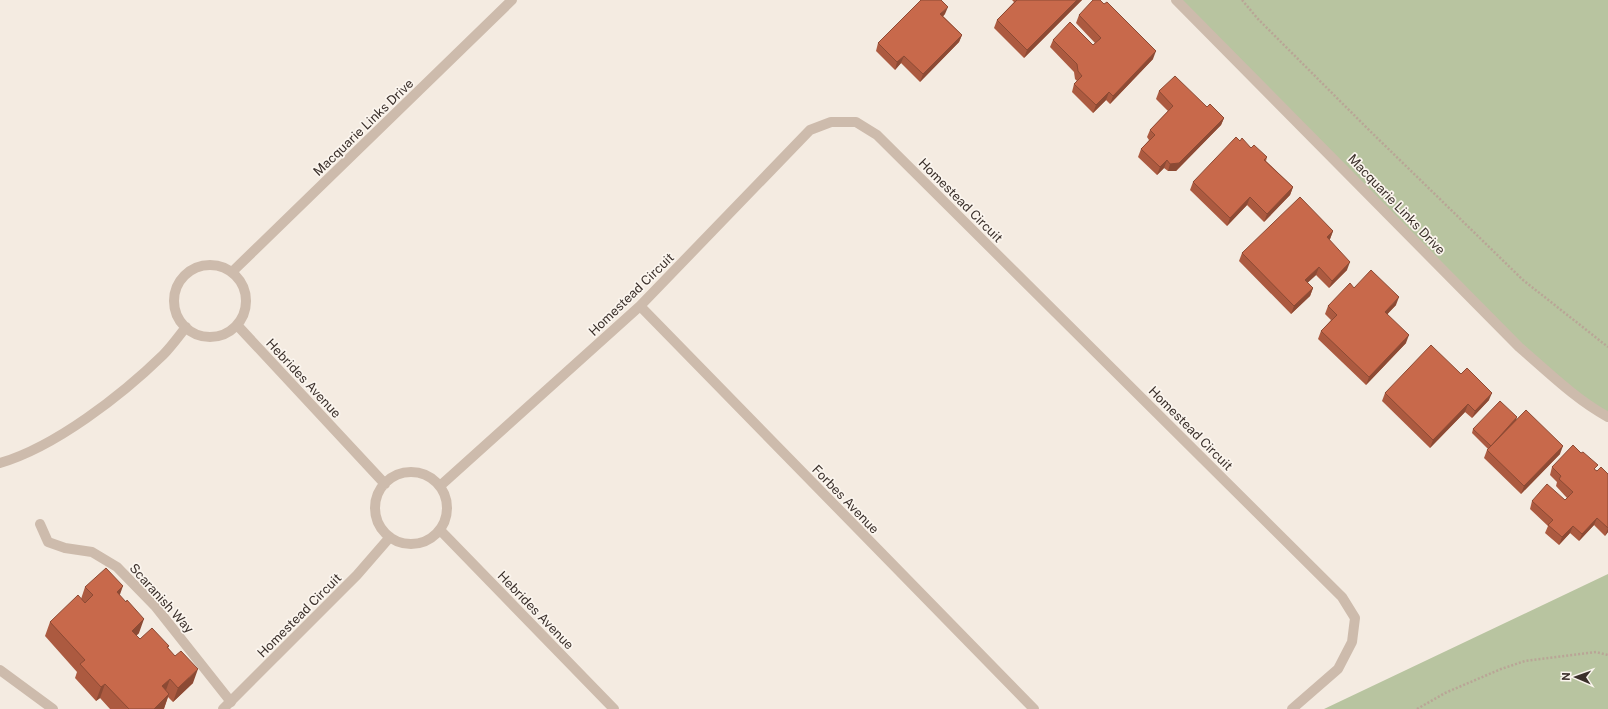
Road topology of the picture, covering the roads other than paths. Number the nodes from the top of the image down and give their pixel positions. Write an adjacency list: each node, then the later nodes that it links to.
1 (512, 0): 3 (street, Macquarie Links Drive)
2 (1176, 0): 7 (street, Macquarie Links Drive)
3 (232, 272): 5 (street); 6 (street)
4 (640, 306): 10 (street, Homestead Circuit); 19 (street, Forbes Avenue); 20 (street, Homestead Circuit)
5 (237, 325): 6 (street); 9 (street, Hebrides Avenue)
6 (186, 327): 8 (street)
7 (1608, 417)
8 (0, 463)
9 (385, 484): 10 (street); 13 (street)
10 (440, 486): 12 (street)
11 (40, 524): 15 (street, Scaranish Way)
12 (440, 530): 13 (street); 18 (street, Hebrides Avenue)
13 (390, 537): 15 (street, Homestead Circuit)
14 (0, 670): 16 (street)
15 (231, 702): 17 (street, Homestead Circuit)
16 (53, 709)
17 (223, 709)
18 (614, 709)
19 (1034, 709)
20 (1292, 709)

